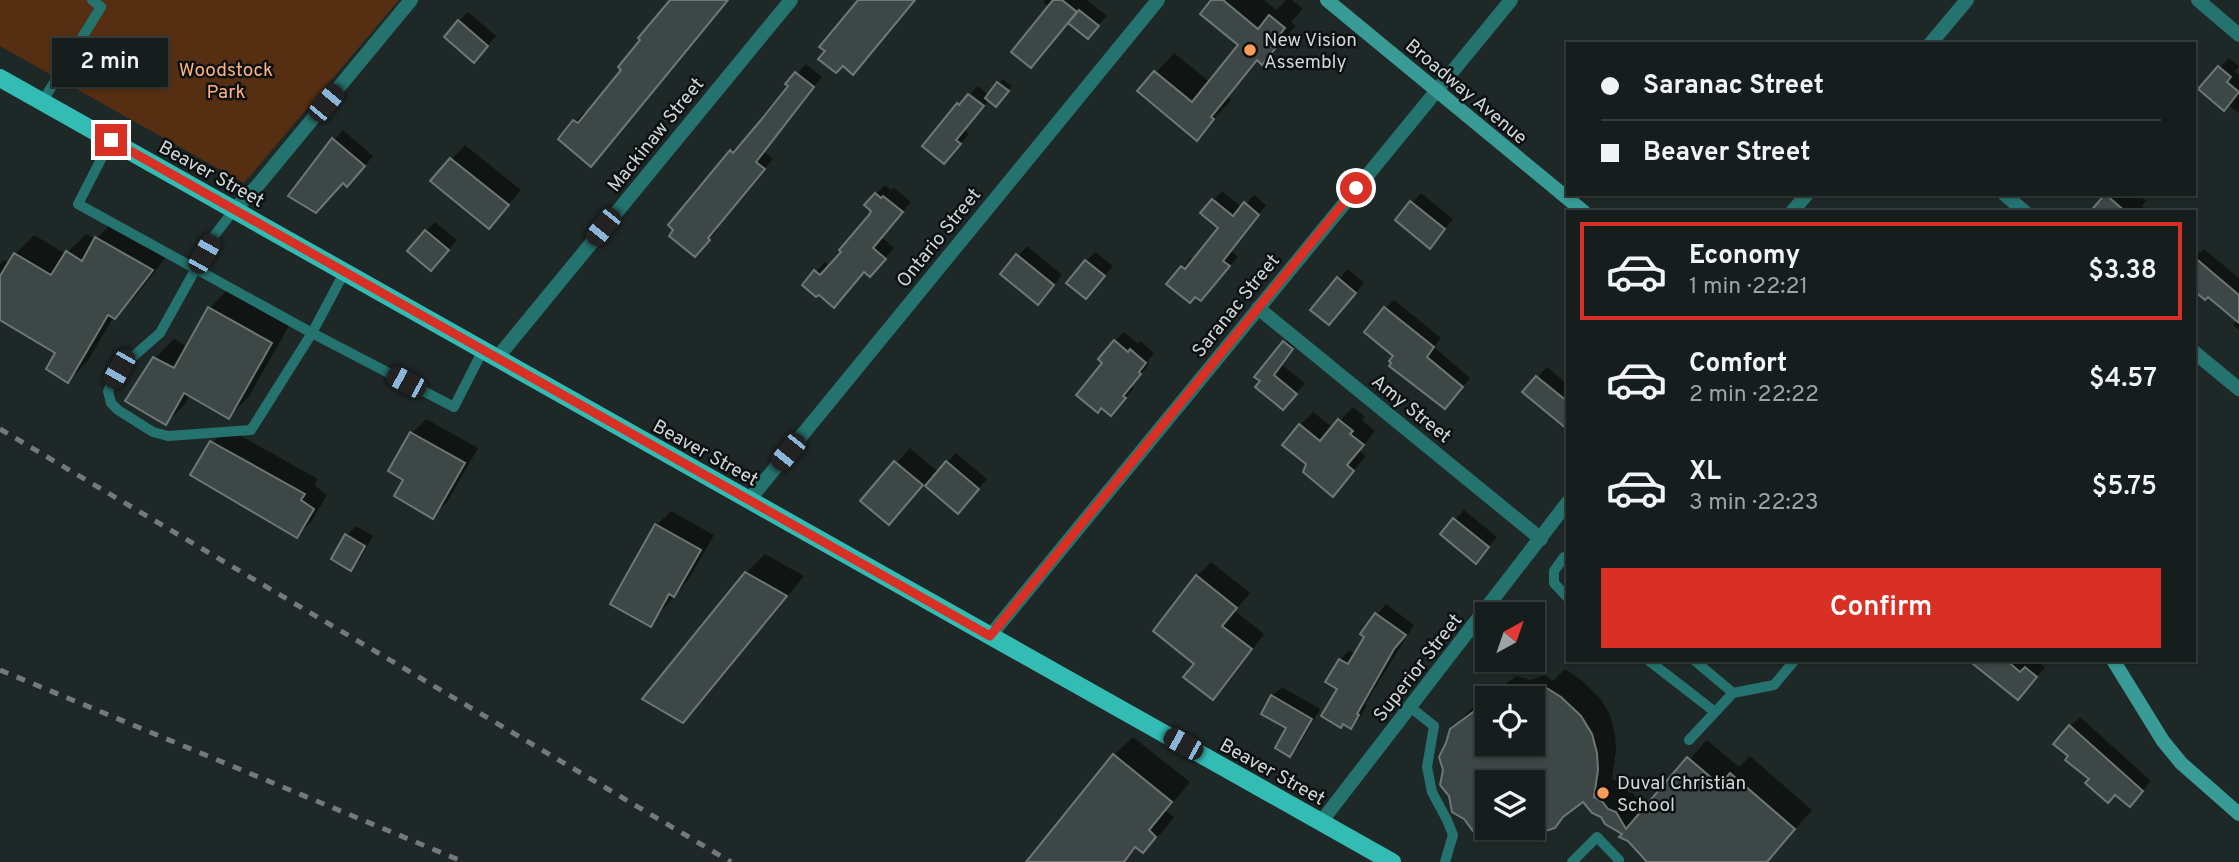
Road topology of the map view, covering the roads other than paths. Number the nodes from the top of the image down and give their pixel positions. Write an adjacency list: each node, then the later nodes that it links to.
1 (92, 0): 13 (lane)
2 (411, 0): 17 (street)
3 (790, 0): 25 (street, Mackinaw Street)
4 (1158, 0): 28 (street, Ontario Street)
5 (1327, 0): 12 (street, Broadway Avenue)
6 (1511, 0): 12 (street, Saranac Street)
7 (1967, 0): 10 (street)
8 (2198, 0): 9 (street)
9 (2239, 35)
10 (1932, 42)
11 (0, 78): 13 (main road, Beaver Street)
12 (1437, 91): 18 (street, Broadway Avenue); 23 (street, Saranac Street)
13 (42, 102): 14 (main road, Beaver Street)
14 (111, 140): 17 (main road, Beaver Street); 21 (lane)
15 (1805, 196): 19 (street)
16 (2006, 196): 20 (street)
17 (234, 210): 21 (lane); 22 (main road, Beaver Street)
18 (1582, 210)
19 (1794, 210)
20 (2023, 210)
21 (196, 268): 24 (lane); 24 (lane)
22 (345, 271): 24 (lane); 25 (main road, Beaver Street)
23 (1258, 308): 30 (street, Amy Street); 33 (street, Saranac Street)
24 (312, 333): 25 (lane)
25 (490, 354): 28 (main road, Beaver Street)
26 (2196, 354): 27 (street)
27 (2239, 388)
28 (749, 500): 33 (main road, Beaver Street)
29 (1566, 505): 30 (street, Superior Street)
30 (1541, 538): 39 (street, Superior Street)
31 (1566, 557): 32 (lane)
32 (1566, 596)
33 (990, 636): 43 (main road, Beaver Street)
34 (1651, 662): 40 (lane)
35 (1696, 662): 38 (lane)
36 (1793, 662): 38 (lane)
37 (2114, 662): 42 (street)
38 (1733, 693): 40 (lane)
39 (1410, 707): 43 (street, Superior Street); 45 (lane)
40 (1715, 712): 41 (lane)
41 (1689, 740)
42 (2239, 814)
43 (1321, 822): 44 (main road, Beaver Street)
44 (1392, 862)
45 (1445, 862)
46 (1572, 862): 47 (lane)
47 (1618, 862)

